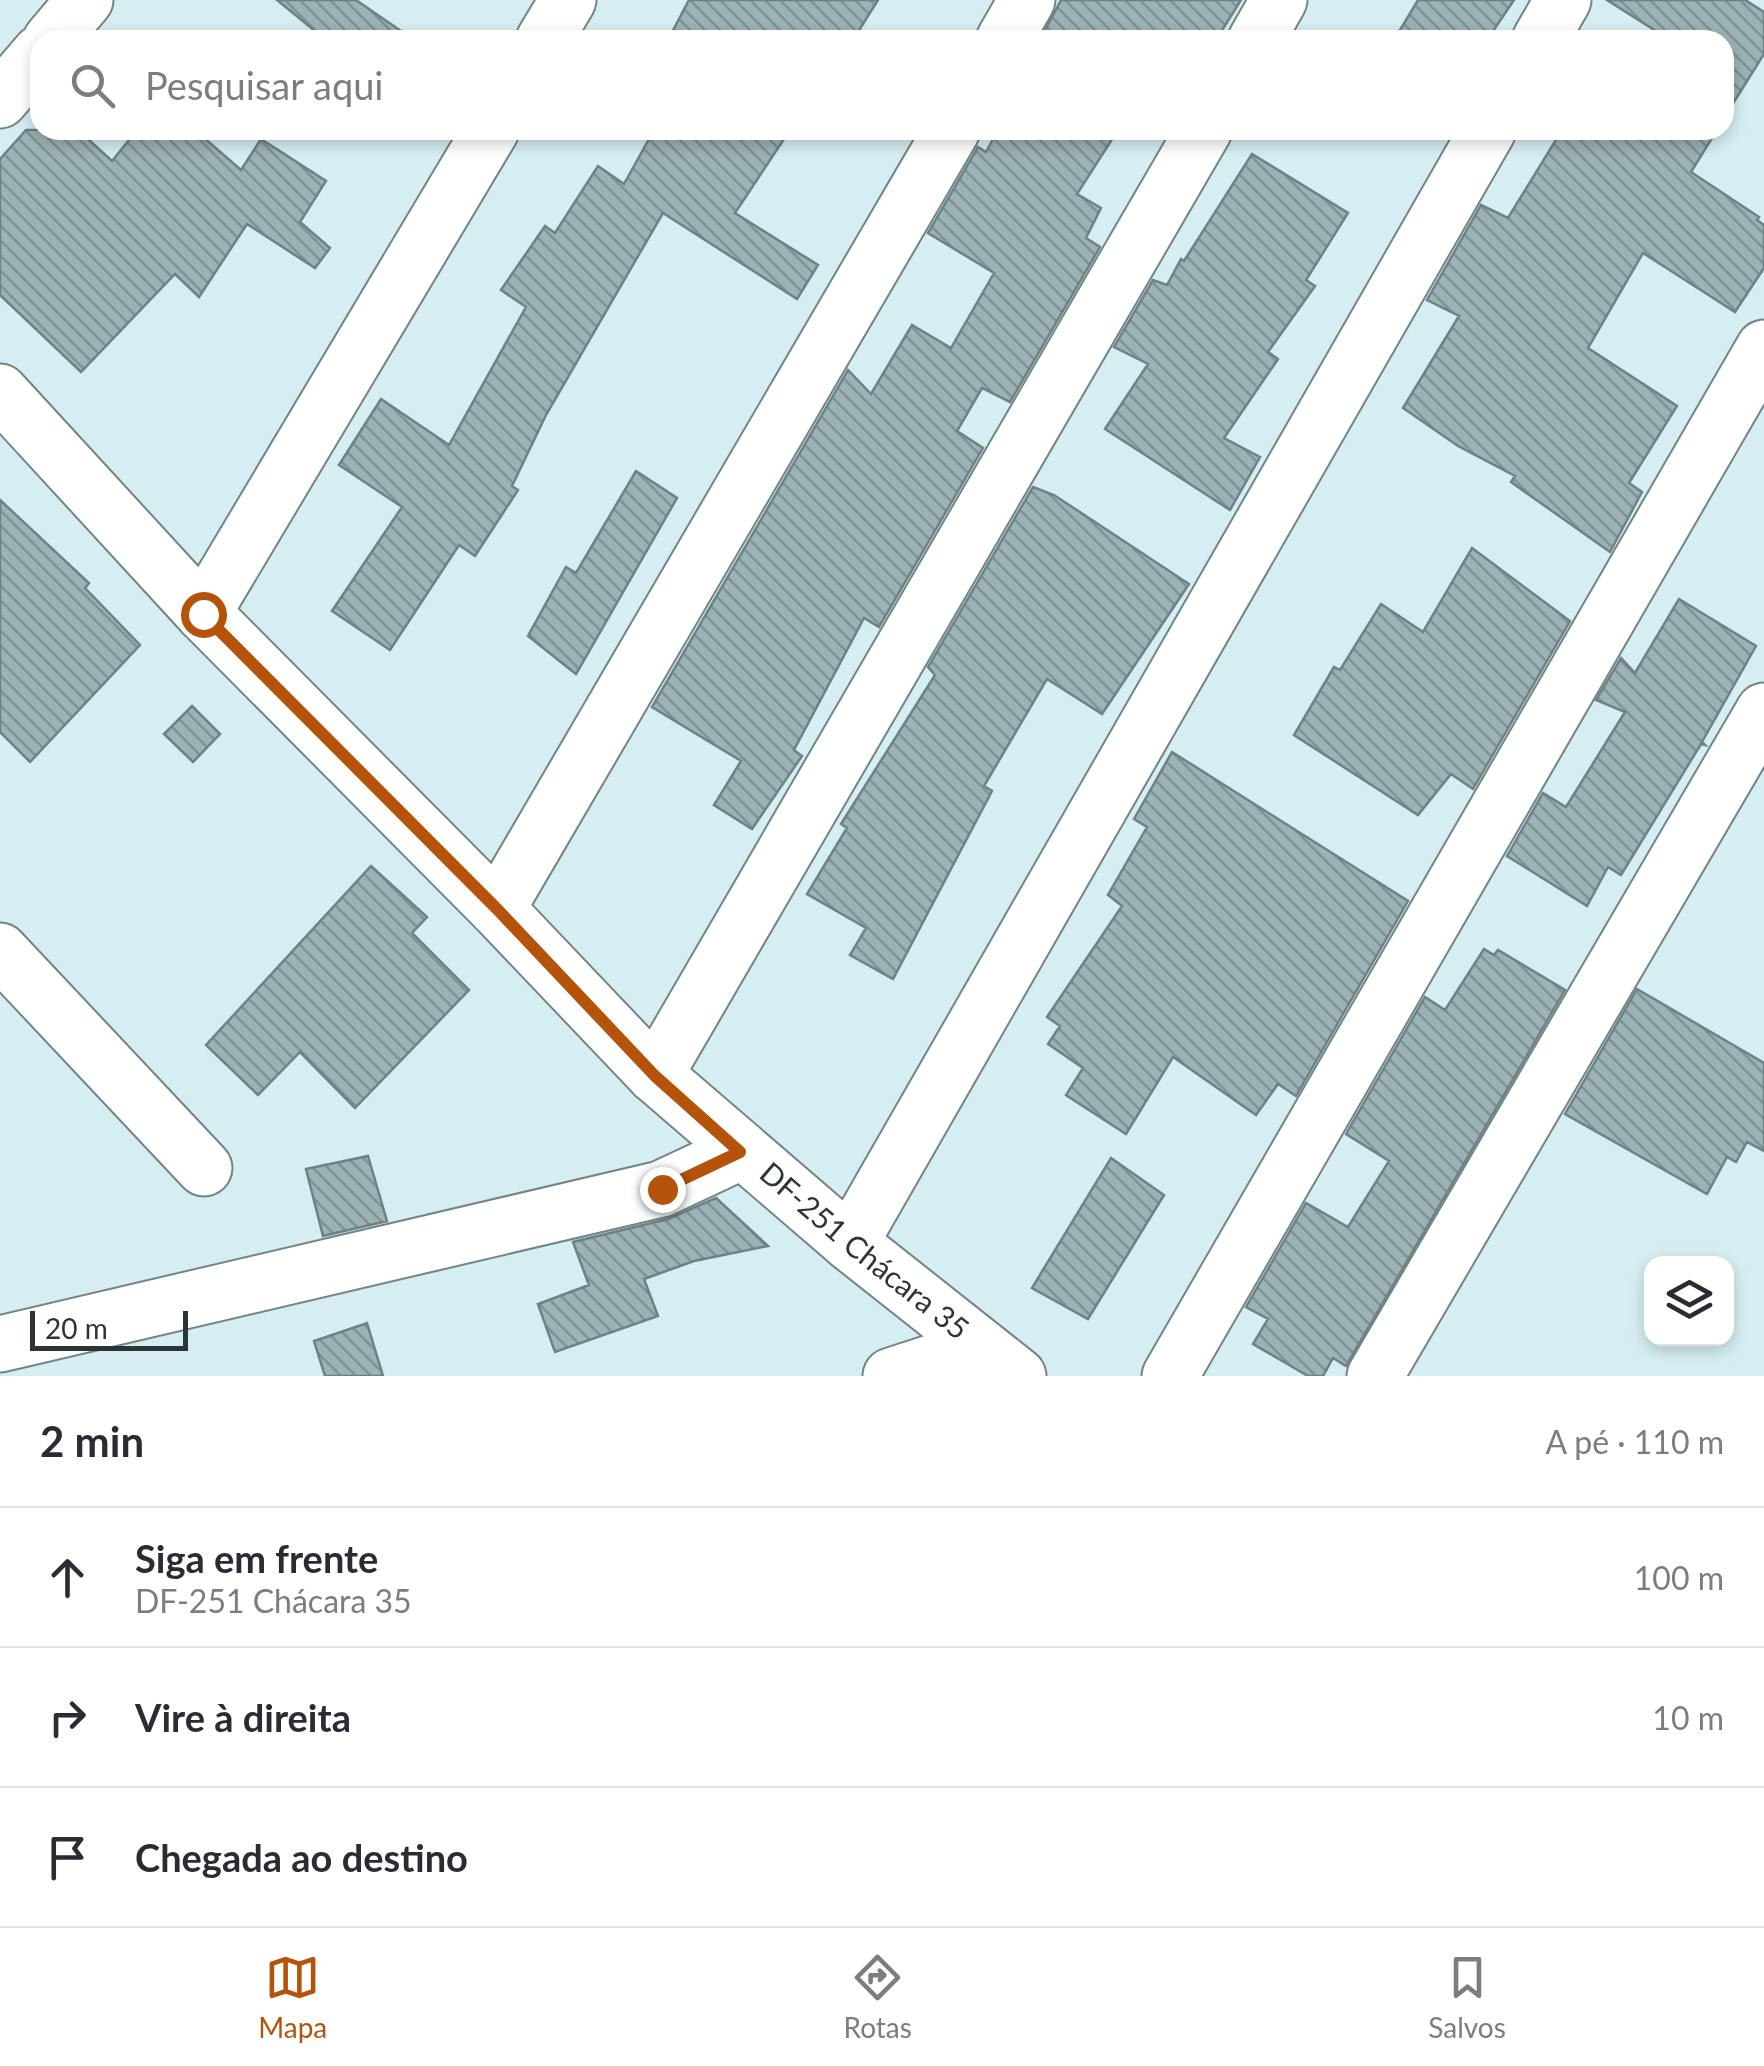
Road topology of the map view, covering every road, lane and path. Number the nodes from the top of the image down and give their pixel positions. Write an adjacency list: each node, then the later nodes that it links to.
1 (85, 0): 6 (street)
2 (568, 0): 7 (street)
3 (1028, 0): 8 (street)
4 (1279, 0): 9 (street)
5 (1563, 0): 10 (street)
6 (60, 30)
7 (550, 30)
8 (1010, 30)
9 (1262, 30)
10 (1546, 30)
11 (30, 64): 12 (street)
12 (0, 100)
13 (484, 140): 19 (street)
14 (946, 140): 21 (street)
15 (1198, 140): 23 (street)
16 (1482, 140): 26 (street)
17 (1764, 348): 30 (street)
18 (0, 392): 19 (street, DF-251 Chácara 35)
19 (203, 614): 21 (street, DF-251 Chácara 35)
20 (1764, 711): 31 (street)
21 (497, 909): 23 (street, DF-251 Chácara 35)
22 (0, 951): 25 (street)
23 (655, 1076): 24 (street, DF-251 Chácara 35)
24 (740, 1152): 26 (street, DF-251 Chácara 35); 27 (street)
25 (204, 1168)
26 (850, 1243): 28 (street, DF-251 Chácara 35)
27 (0, 1344)
28 (998, 1362): 29 (street)
29 (891, 1376)
30 (1170, 1376)
31 (1375, 1376)

